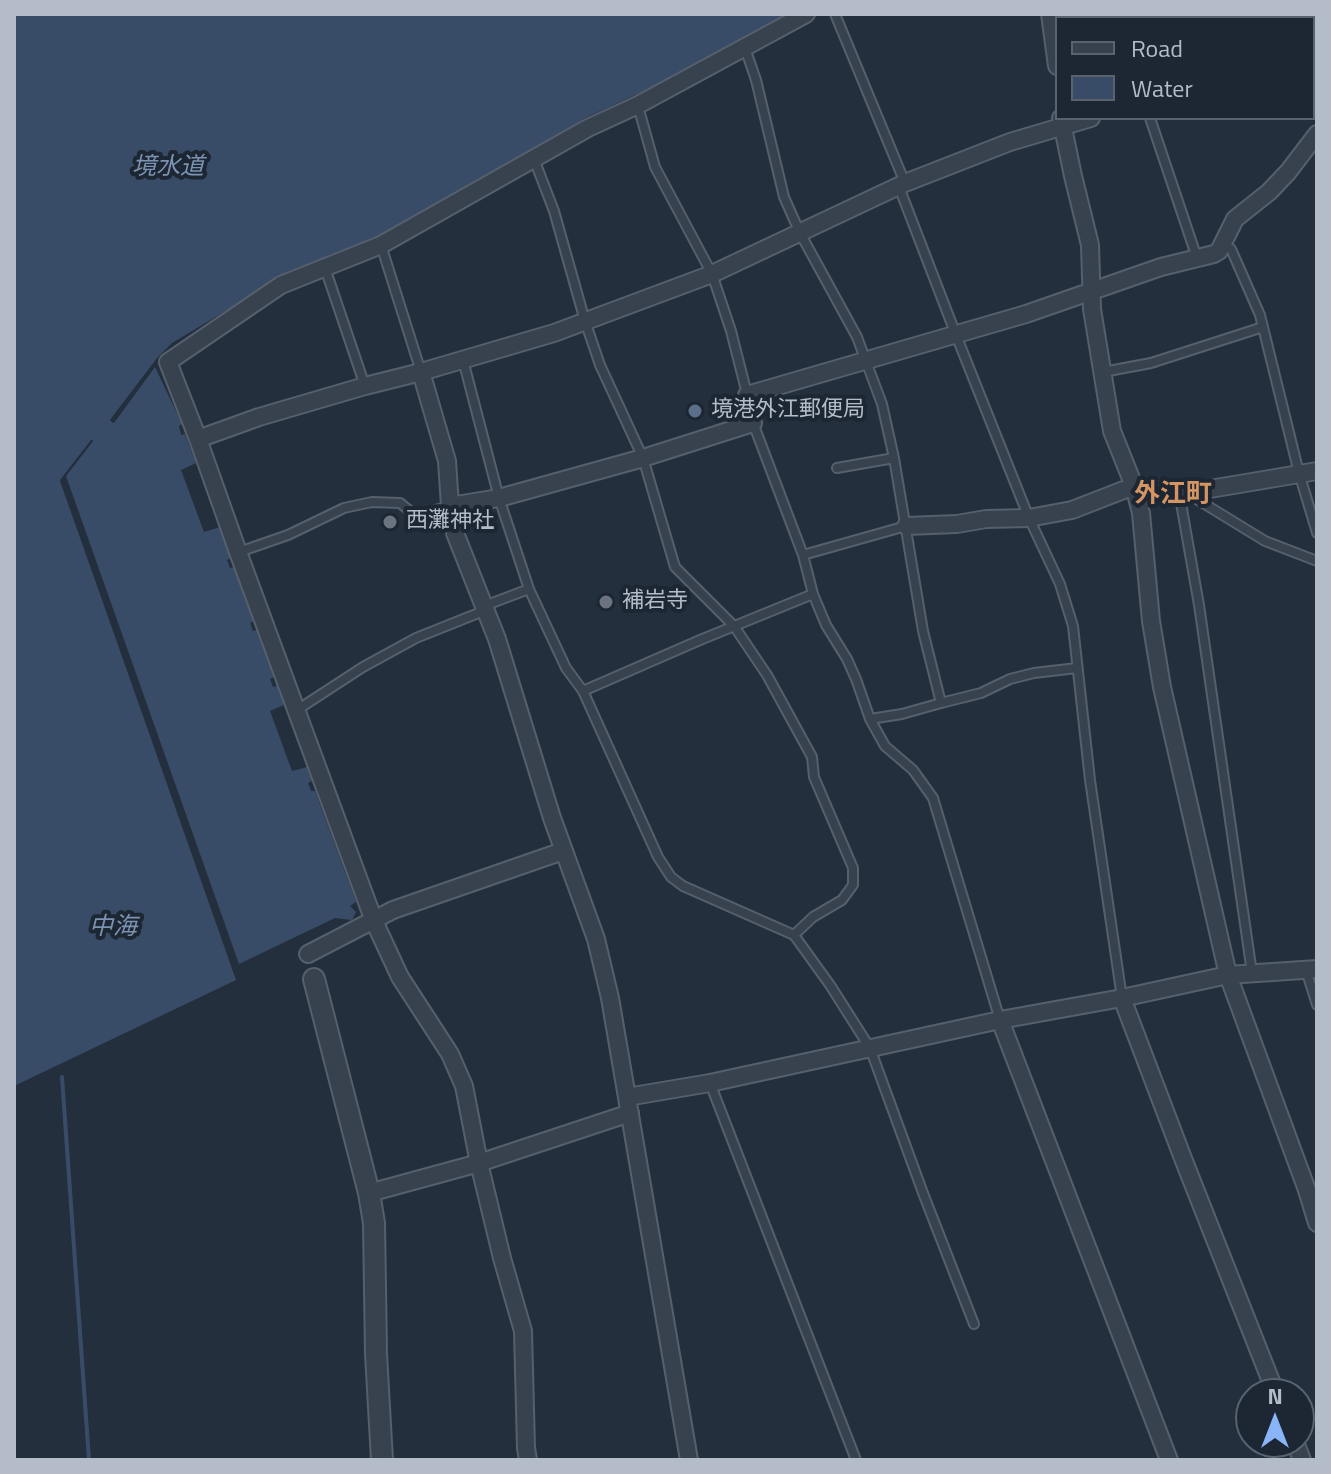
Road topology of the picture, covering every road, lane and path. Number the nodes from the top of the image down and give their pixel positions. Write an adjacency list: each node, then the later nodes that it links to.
1 (806, 14): 4 (street)
2 (835, 14): 11 (lane)
3 (1050, 14): 5 (street)
4 (745, 48): 6 (street); 12 (lane)
5 (1055, 51)
6 (638, 105): 10 (street); 17 (lane)
7 (1151, 120): 15 (lane)
8 (1062, 123): 11 (street); 18 (street)
9 (1317, 134): 14 (street)
10 (534, 158): 13 (street); 19 (lane)
11 (902, 184): 12 (street); 21 (lane)
12 (800, 233): 17 (street); 23 (lane)
13 (381, 245): 16 (street); 24 (lane)
14 (1223, 245): 15 (street); 20 (lane)
15 (1197, 258): 18 (street)
16 (325, 268): 26 (lane); 29 (street)
17 (712, 274): 19 (street); 27 (lane)
18 (1091, 292): 21 (street); 25 (street)
19 (585, 321): 22 (street); 30 (lane)
20 (1263, 327): 25 (lane); 34 (lane)
21 (956, 335): 23 (street); 39 (lane)
22 (463, 360): 24 (street); 37 (lane)
23 (865, 361): 27 (street); 31 (lane)
24 (421, 372): 26 (street); 38 (street)
25 (1102, 372): 35 (street)
26 (365, 386): 29 (street)
27 (747, 395): 28 (street)
28 (753, 423): 30 (street); 43 (lane)
29 (198, 439): 42 (street)
30 (643, 458): 37 (street); 48 (lane)
31 (894, 458): 32 (lane); 40 (lane)
32 (837, 468)
33 (1317, 471): 34 (street)
34 (1299, 473): 36 (street); 41 (lane)
35 (1134, 486): 36 (street); 39 (street); 60 (street)
36 (1185, 492): 44 (lane); 59 (lane)
37 (499, 498): 38 (street); 45 (lane)
38 (450, 506): 42 (lane); 47 (street)
39 (1029, 518): 40 (street); 49 (lane)
40 (906, 526): 43 (lane); 51 (lane)
41 (1317, 533)
42 (238, 552): 52 (street)
43 (803, 555): 46 (lane)
44 (1317, 561)
45 (529, 589): 47 (lane); 50 (lane)
46 (813, 594): 48 (lane); 53 (lane)
47 (485, 608): 52 (lane); 54 (street)
48 (734, 626): 50 (lane); 56 (lane)
49 (1077, 668): 51 (lane); 62 (lane)
50 (583, 691): 56 (lane)
51 (941, 703): 53 (lane)
52 (297, 710): 55 (street)
53 (870, 719): 64 (lane)
54 (563, 851): 55 (street); 67 (street)
55 (374, 921): 57 (street); 68 (street)
56 (794, 935): 65 (lane)
57 (308, 954): 61 (lane)
58 (1312, 970): 59 (street); 63 (lane)
59 (1252, 973): 60 (street)
60 (1228, 975): 62 (street); 70 (street)
61 (314, 979): 69 (street)
62 (1122, 998): 64 (street); 72 (street)
63 (1317, 1005)
64 (1000, 1020): 65 (street); 77 (street)
65 (870, 1048): 66 (street); 71 (lane)
66 (710, 1083): 67 (street); 76 (lane)
67 (629, 1105): 68 (street); 75 (street)
68 (479, 1163): 69 (street); 74 (street)
69 (369, 1193): 73 (street)
70 (1317, 1223)
71 (974, 1324)
72 (1270, 1378)
73 (382, 1460)
74 (528, 1460)
75 (689, 1460)
76 (856, 1460)
77 (1169, 1460)

